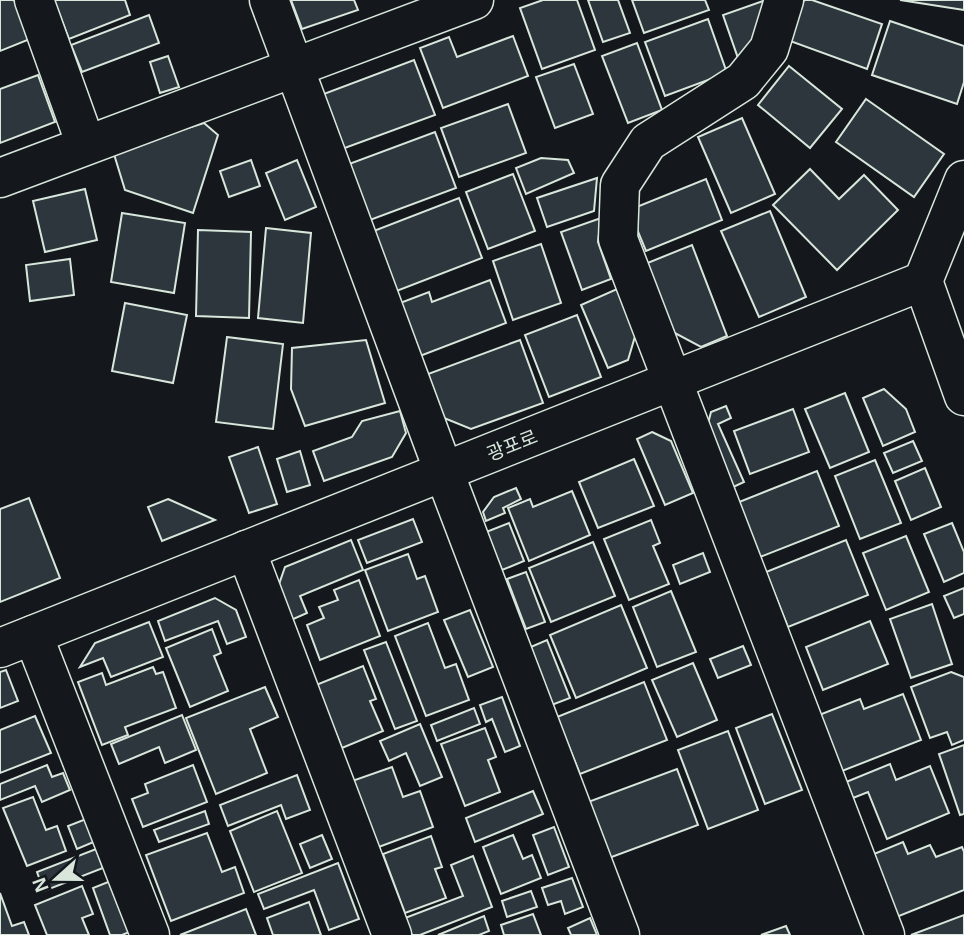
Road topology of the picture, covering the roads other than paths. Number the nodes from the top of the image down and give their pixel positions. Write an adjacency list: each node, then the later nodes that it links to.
1 (34, 0): 6 (street)
2 (269, 0): 5 (street)
3 (474, 0): 5 (street)
4 (784, 0): 10 (street)
5 (295, 67): 6 (street); 12 (street)
6 (86, 145): 7 (street)
7 (0, 178)
8 (964, 180): 9 (street)
9 (923, 281): 10 (street, 광포로); 11 (street)
10 (674, 380): 12 (street, 광포로); 18 (street)
11 (964, 396)
12 (444, 472): 13 (street, 광포로); 17 (street)
13 (246, 550): 14 (street, 광포로); 16 (street)
14 (16, 641): 15 (street)
15 (150, 935)
16 (392, 935)
17 (620, 935)
18 (885, 935)

